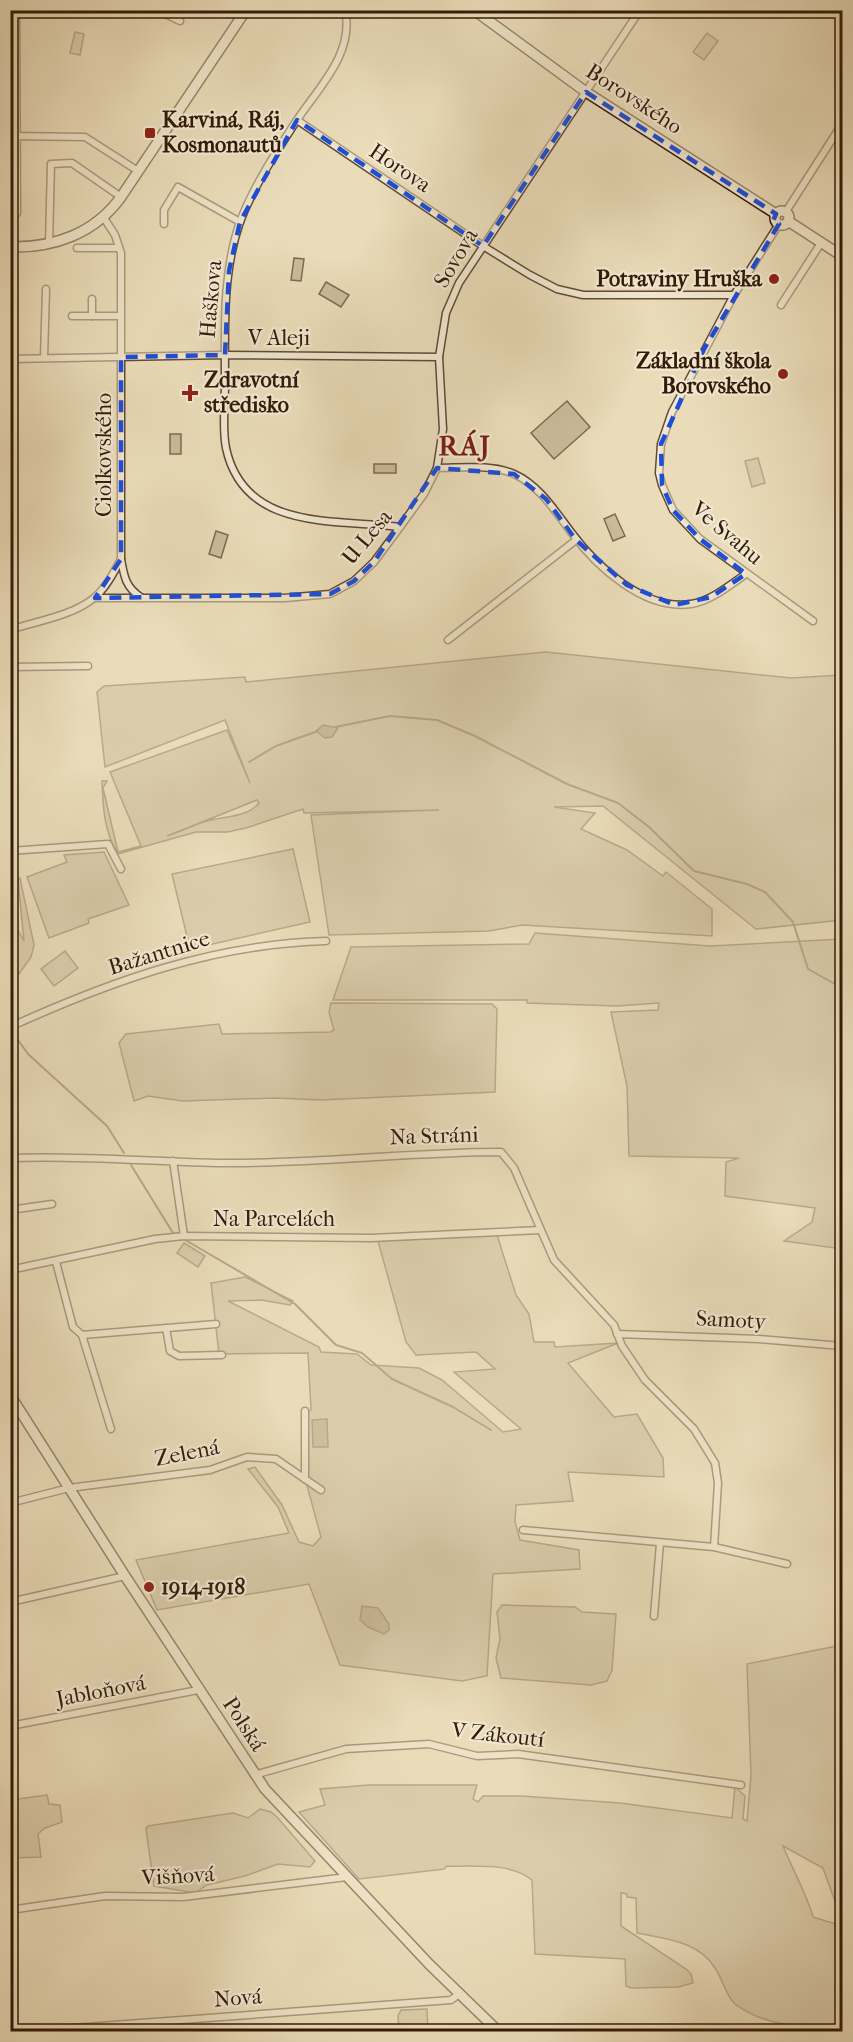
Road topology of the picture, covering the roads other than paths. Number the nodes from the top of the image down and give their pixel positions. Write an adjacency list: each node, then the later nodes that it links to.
1 (16, 10): 11 (street)
2 (157, 10): 7 (street)
3 (246, 10): 12 (street)
4 (345, 10): 9 (street, Haškova)
5 (474, 10): 8 (street, Borovského)
6 (640, 10): 8 (street, Sovova)
7 (180, 21)
8 (586, 92): 16 (street, Borovského); 21 (street, Sovova)
9 (297, 120): 17 (street, Haškova); 21 (street, Horova)
10 (843, 124): 16 (street, Ve Svahu)
11 (14, 136): 12 (street); 14 (street)
12 (138, 171): 13 (street)
13 (121, 197): 15 (street); 19 (street)
14 (17, 213)
15 (104, 218): 19 (street); 24 (street, Ciolkovského)
16 (782, 218): 20 (street, Borovského); 27 (street, Ve Svahu)
17 (240, 222): 18 (street); 33 (street, Haškova)
18 (164, 224)
19 (49, 243): 22 (street)
20 (821, 243): 25 (street, Borovského); 29 (street)
21 (483, 246): 27 (street, Horova); 35 (street, Sovova)
22 (10, 247)
23 (76, 248): 24 (street)
24 (119, 248): 32 (street, Ciolkovského)
25 (843, 256)
26 (46, 289): 36 (street)
27 (734, 295): 43 (street, Ve Svahu)
28 (92, 299): 31 (street)
29 (781, 305)
30 (72, 316): 31 (street)
31 (92, 316): 32 (street)
32 (120, 316): 34 (street, Ciolkovského)
33 (225, 355): 34 (street, V Aleji); 35 (street, V Aleji); 40 (street, Haškova)
34 (121, 357): 36 (street, V Aleji); 42 (street, Ciolkovského)
35 (439, 357): 39 (street, Sovova)
36 (44, 358): 37 (street, V Aleji)
37 (11, 359): 38 (street)
38 (10, 423)
39 (437, 468): 40 (street, U Lesa); 41 (street)
40 (400, 527): 45 (street, U Lesa)
41 (576, 540): 43 (street); 48 (street)
42 (121, 559): 44 (street); 45 (street)
43 (746, 574): 46 (street, Ve Svahu)
44 (95, 598): 45 (street, U Lesa); 47 (street)
45 (142, 598)
46 (813, 621)
47 (10, 630)
48 (448, 640)
49 (88, 666): 50 (street)
50 (10, 667)
51 (10, 851): 52 (street)
52 (121, 869)
53 (326, 941): 54 (street, Bažantnice)
54 (10, 1028)
55 (10, 1158): 56 (street, Na Stráni)
56 (173, 1161): 59 (street, Na Stráni); 60 (street)
57 (52, 1204): 58 (street)
58 (10, 1210)
59 (540, 1230): 60 (street, Na Parcelách); 65 (street, Na Stráni)
60 (184, 1236): 61 (street, Na Parcelách)
61 (56, 1262): 62 (street, Na Parcelách); 66 (street)
62 (10, 1270)
63 (216, 1324): 64 (street)
64 (166, 1328): 66 (street); 68 (street)
65 (617, 1334): 67 (street, Samoty); 78 (street, Na Stráni)
66 (82, 1335): 71 (street)
67 (843, 1346)
68 (222, 1355)
69 (10, 1395): 73 (street, Polská)
70 (305, 1411): 72 (street)
71 (111, 1429)
72 (305, 1479): 73 (street, Zelená); 74 (street, Zelená)
73 (69, 1488): 75 (street, Zelená); 80 (street, Polská)
74 (321, 1490)
75 (10, 1503)
76 (524, 1530): 77 (street)
77 (660, 1543): 78 (street); 82 (street)
78 (714, 1547): 79 (street)
79 (786, 1564)
80 (125, 1576): 81 (street); 83 (street, Polská)
81 (10, 1602)
82 (654, 1616)
83 (198, 1690): 84 (street, Jabloňová); 85 (street, Polská)
84 (10, 1726)
85 (254, 1775): 86 (street, V Zákoutí); 87 (street, Polská)
86 (741, 1785)
87 (347, 1877): 88 (street, Višňová); 89 (street, Polská)
88 (10, 1910)
89 (459, 1994): 90 (street, Nová); 91 (street, Polská)
90 (18, 2031)
91 (499, 2031)

